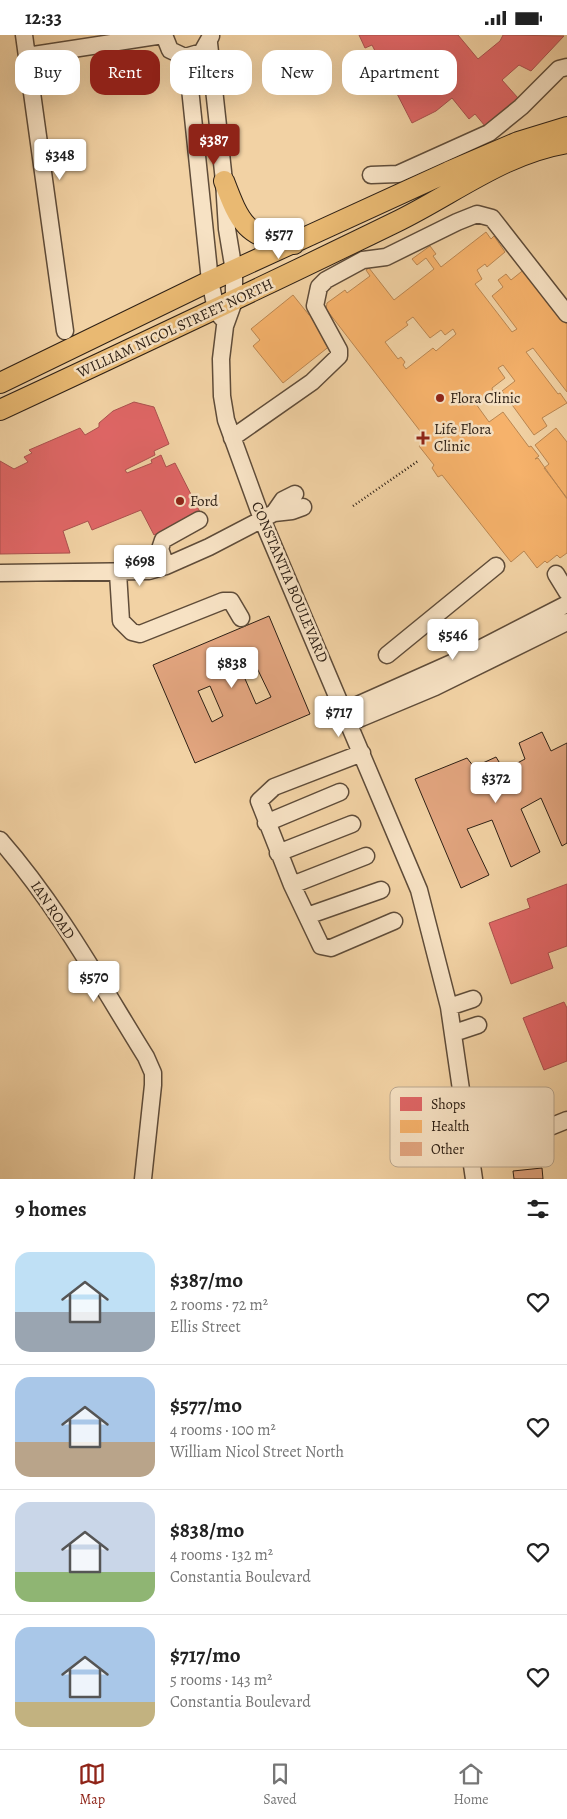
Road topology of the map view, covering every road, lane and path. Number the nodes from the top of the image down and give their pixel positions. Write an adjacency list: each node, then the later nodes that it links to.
1 (24, 35): 5 (street)
2 (164, 35): 4 (street); 7 (street)
3 (210, 39): 8 (street); 15 (street, CONSTANTIA BOULEVARD)
4 (104, 40): 6 (street)
5 (26, 50)
6 (56, 50)
7 (170, 50)
8 (201, 50)
9 (564, 64): 14 (street)
10 (32, 95): 21 (street)
11 (191, 95): 18 (street, CONSTANTIA BOULEVARD)
12 (567, 127): 16 (main road, WILLIAM NICOL STREET NORTH)
13 (567, 143): 19 (main road, WILLIAM NICOL STREET NORTH)
14 (371, 175)
15 (224, 181): 16 (main road); 17 (street, CONSTANTIA BOULEVARD)
16 (294, 244): 17 (main road, WILLIAM NICOL STREET NORTH)
17 (234, 271): 18 (main road, WILLIAM NICOL STREET NORTH); 19 (street, CONSTANTIA BOULEVARD)
18 (210, 281): 19 (street, CONSTANTIA BOULEVARD); 22 (main road, WILLIAM NICOL STREET NORTH)
19 (225, 312): 23 (main road, WILLIAM NICOL STREET NORTH); 24 (street, CONSTANTIA BOULEVARD)
20 (567, 314): 24 (street)
21 (65, 331)
22 (0, 383)
23 (0, 410)
24 (232, 438): 28 (street, CONSTANTIA BOULEVARD)
25 (418, 461): 27 (path)
26 (299, 500): 28 (street)
27 (353, 506)
28 (268, 516): 31 (street); 40 (street, CONSTANTIA BOULEVARD)
29 (199, 520): 31 (street)
30 (496, 565): 39 (street)
31 (166, 566): 33 (street)
32 (0, 573): 33 (street)
33 (118, 573): 37 (street)
34 (556, 574): 35 (street)
35 (567, 592)
36 (567, 604): 40 (street)
37 (241, 619)
38 (567, 622): 40 (street)
39 (387, 655)
40 (347, 717): 41 (street, CONSTANTIA BOULEVARD)
41 (362, 753): 43 (street); 53 (street, CONSTANTIA BOULEVARD)
42 (340, 792): 43 (street)
43 (266, 823): 46 (street)
44 (352, 824): 46 (street)
45 (0, 840): 59 (street, IAN ROAD)
46 (278, 853): 48 (street)
47 (366, 856): 48 (street)
48 (292, 885): 50 (street)
49 (381, 890): 50 (street)
50 (307, 916): 51 (street)
51 (394, 921)
52 (473, 999): 53 (street)
53 (449, 1007): 55 (street, CONSTANTIA BOULEVARD)
54 (478, 1025): 55 (street)
55 (454, 1033): 56 (street, CONSTANTIA BOULEVARD)
56 (462, 1087)
57 (567, 1120): 58 (street)
58 (554, 1125)
59 (143, 1179)

